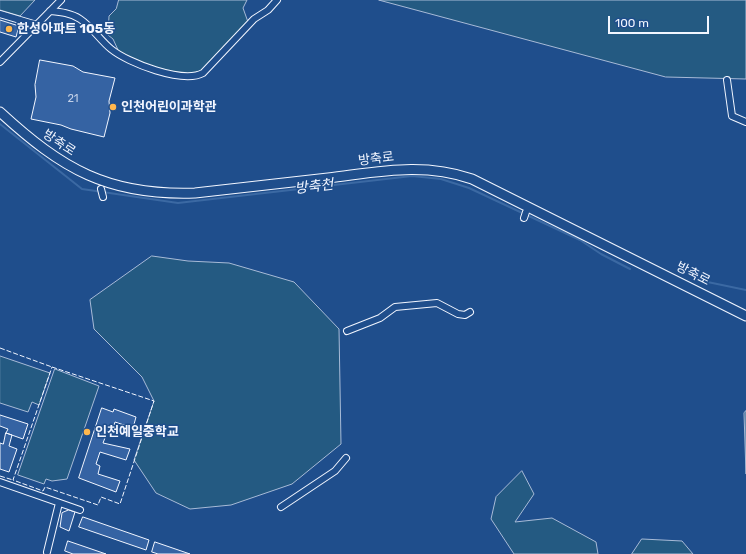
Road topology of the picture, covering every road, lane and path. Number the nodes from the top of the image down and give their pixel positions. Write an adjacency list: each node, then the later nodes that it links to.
1 (61, 0): 3 (street)
2 (277, 0): 3 (street)
3 (50, 11): 5 (street)
4 (0, 14): 5 (street)
5 (36, 25): 6 (street)
6 (0, 62)
7 (727, 80): 9 (street)
8 (0, 112): 13 (street, 방축로)
9 (746, 122)
10 (101, 189): 11 (street)
11 (103, 197)
12 (470, 312): 14 (street)
13 (746, 316)
14 (348, 331)
15 (346, 458): 18 (street)
16 (0, 482): 17 (street)
17 (59, 503): 19 (street); 20 (street)
18 (282, 507)
19 (80, 510)
20 (47, 552)

